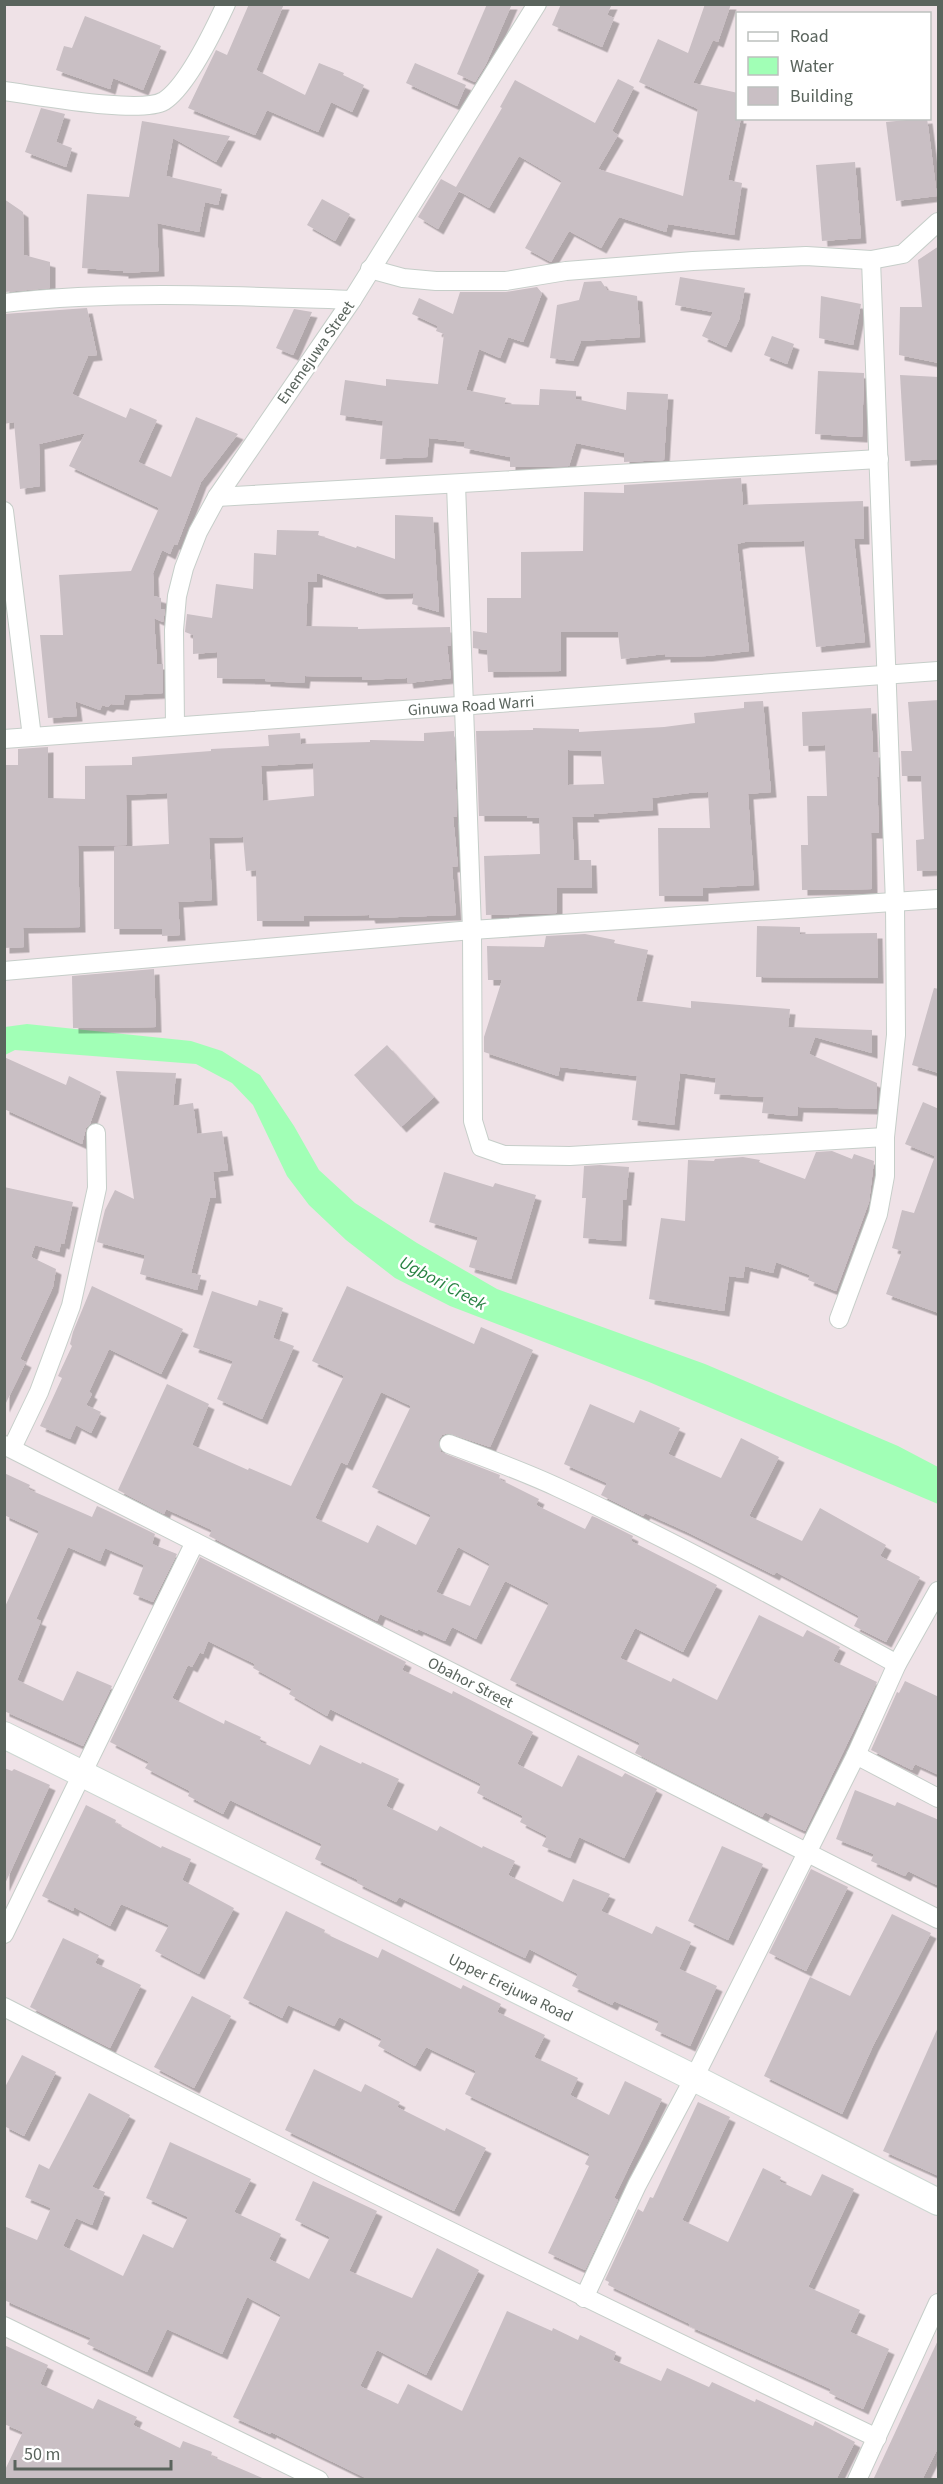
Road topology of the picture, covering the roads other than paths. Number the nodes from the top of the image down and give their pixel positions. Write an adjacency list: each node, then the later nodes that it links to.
1 (226, 4): 3 (street)
2 (537, 4): 6 (street, Enemejuwa Street)
3 (4, 91)
4 (939, 222): 5 (street)
5 (871, 260): 6 (street); 9 (street)
6 (370, 269): 7 (street, Enemejuwa Street)
7 (352, 300): 8 (street); 11 (street, Enemejuwa Street)
8 (4, 303)
9 (879, 459): 10 (street); 14 (street)
10 (456, 484): 11 (street); 15 (street)
11 (217, 497): 16 (street, Enemejuwa Street)
12 (4, 511): 17 (street)
13 (939, 671): 14 (street, Ginuwa Road Warri)
14 (888, 675): 15 (street, Ginuwa Road Warri); 20 (street)
15 (464, 706): 16 (street, Ginuwa Road Warri); 21 (street)
16 (175, 726): 17 (street, Ginuwa Road Warri)
17 (32, 737): 18 (street, Ginuwa Road Warri)
18 (4, 739)
19 (939, 899): 20 (street)
20 (896, 903): 21 (street); 24 (street)
21 (472, 930): 22 (street); 24 (street)
22 (4, 971)
23 (96, 1133): 27 (street)
24 (885, 1137): 25 (street)
25 (839, 1319)
26 (449, 1444): 30 (street)
27 (8, 1446): 28 (street, Obahor Street)
28 (195, 1542): 33 (street); 35 (street, Obahor Street)
29 (939, 1591): 30 (street)
30 (897, 1664): 32 (street)
31 (4, 1735): 33 (street, Upper Erejuwa Road)
32 (856, 1755): 34 (street); 35 (street)
33 (82, 1773): 37 (street); 39 (street, Upper Erejuwa Road)
34 (939, 1798)
35 (806, 1852): 36 (street, Obahor Street); 39 (street)
36 (939, 1918)
37 (4, 1934)
38 (4, 2007): 41 (street)
39 (694, 2078): 40 (street, Upper Erejuwa Road); 41 (street)
40 (939, 2202)
41 (584, 2298): 44 (street)
42 (939, 2302): 44 (street)
43 (4, 2325): 45 (street)
44 (877, 2438): 47 (street)
45 (289, 2473): 46 (street)
46 (319, 2480)
47 (857, 2480)

